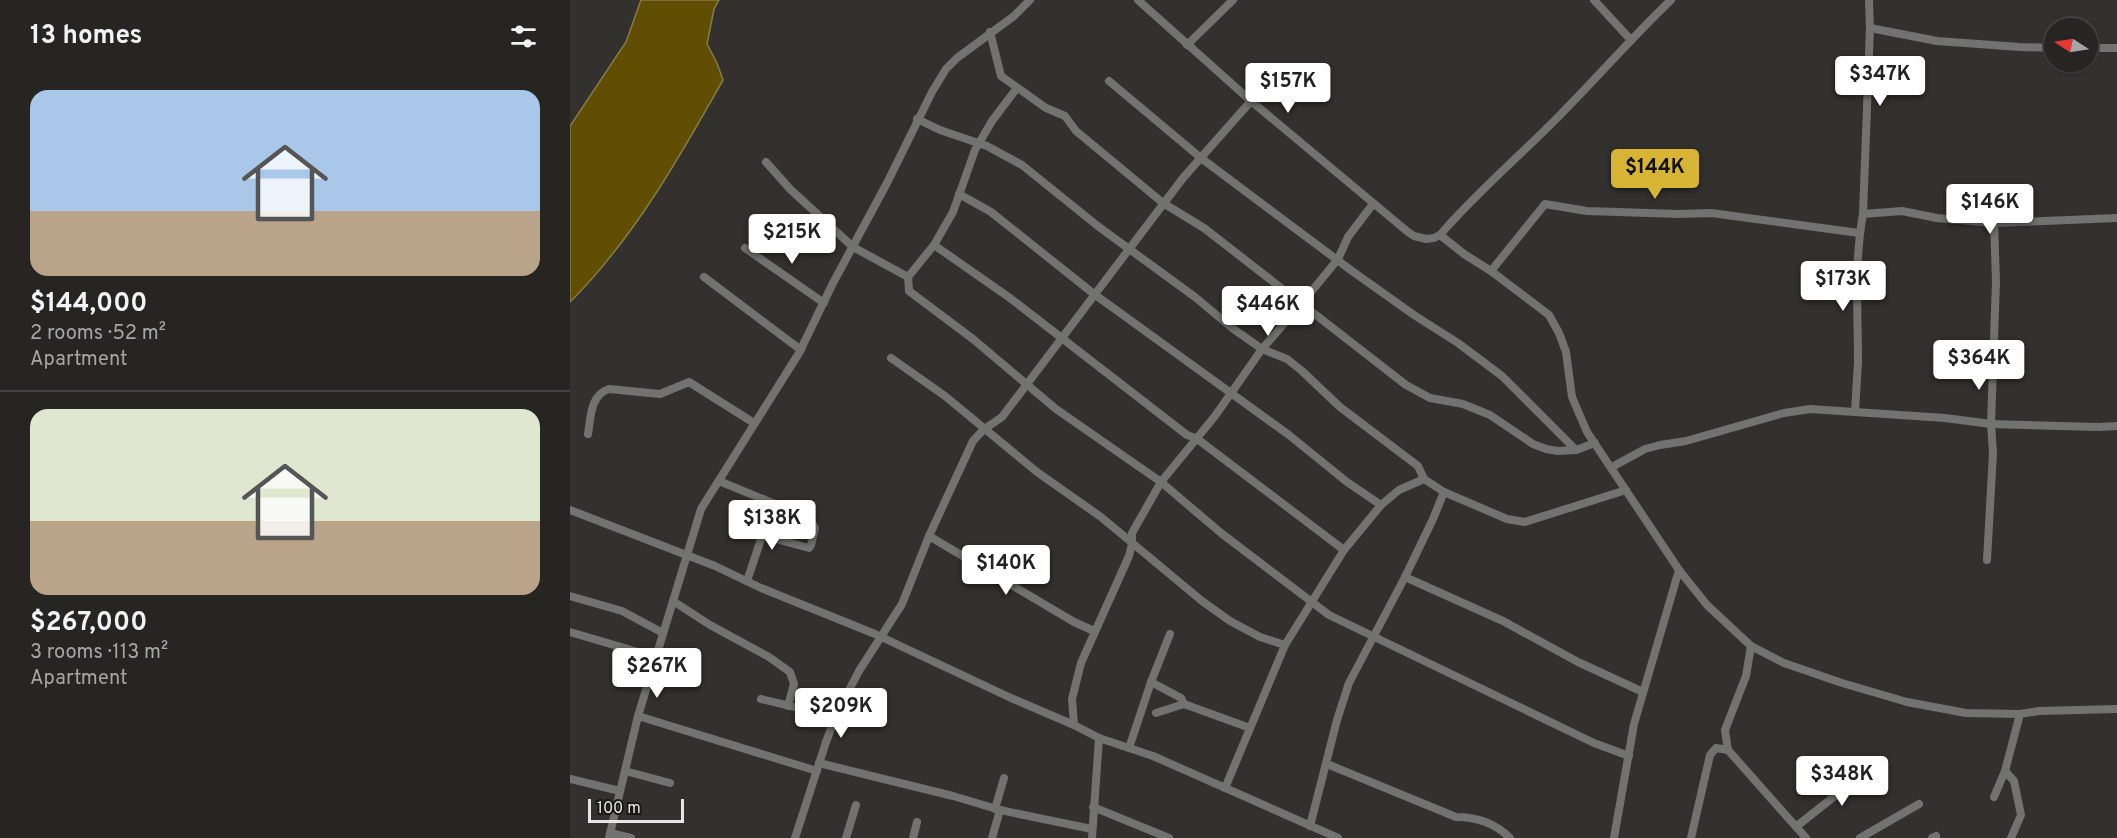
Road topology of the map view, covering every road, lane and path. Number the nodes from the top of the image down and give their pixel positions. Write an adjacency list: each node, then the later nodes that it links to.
1 (1030, 0): 8 (street)
2 (1138, 0): 10 (street)
3 (1233, 0): 10 (street)
4 (1594, 0): 9 (street)
5 (1671, 0): 9 (street)
6 (1869, 0): 7 (street)
7 (1870, 28): 11 (street); 24 (street)
8 (990, 32): 15 (street); 17 (street)
9 (1630, 39): 28 (street)
10 (1187, 45): 16 (street)
11 (2044, 48)
12 (2098, 48): 13 (street)
13 (2117, 48)
14 (1109, 81): 19 (street)
15 (1017, 88): 18 (street); 22 (street)
16 (1251, 101): 19 (street); 23 (street)
17 (917, 119): 18 (street); 30 (street)
18 (979, 142): 21 (street); 32 (street)
19 (1201, 158): 22 (street); 33 (street)
20 (766, 162): 30 (street)
21 (958, 194): 29 (street); 37 (street)
22 (1163, 203): 32 (street); 39 (street)
23 (1373, 204): 28 (street); 33 (street)
24 (1863, 214): 26 (street); 27 (street)
25 (2117, 218): 26 (street)
26 (1994, 223): 48 (street)
27 (1859, 233): 34 (street); 46 (street)
28 (1440, 235): 34 (street)
29 (934, 245): 36 (street); 40 (street)
30 (853, 247): 36 (street); 38 (street)
31 (745, 248): 38 (street)
32 (1130, 249): 37 (street); 41 (street)
33 (1338, 259): 39 (street); 54 (street)
34 (1491, 271): 53 (street)
35 (704, 277): 42 (street)
36 (908, 277): 44 (street)
37 (1094, 294): 40 (street); 45 (street)
38 (824, 303): 42 (street)
39 (1302, 303): 41 (street); 54 (street)
40 (1062, 339): 44 (street); 52 (street)
41 (1262, 349): 45 (street); 56 (street)
42 (801, 350): 47 (street)
43 (891, 358): 50 (street)
44 (1026, 386): 50 (street); 58 (street)
45 (1231, 394): 52 (street); 61 (street)
46 (1855, 412): 48 (street); 55 (street)
47 (754, 423): 51 (street); 57 (street)
48 (1991, 424): 49 (street); 67 (street)
49 (2117, 426)
50 (983, 430): 63 (street); 64 (street)
51 (588, 434)
52 (1196, 438): 58 (street); 65 (street)
53 (1595, 443): 54 (street); 55 (street)
54 (1576, 450)
55 (1612, 466): 59 (street)
56 (1425, 478): 60 (street); 61 (street)
57 (719, 481): 66 (street); 70 (street)
58 (1161, 482): 64 (street); 73 (street)
59 (1626, 490): 60 (street); 68 (street)
60 (1444, 492): 69 (street)
61 (1381, 505): 65 (street)
62 (570, 510): 66 (street)
63 (929, 536): 75 (street); 78 (street)
64 (1132, 544): 75 (street); 80 (street)
65 (1344, 550): 73 (street)
66 (688, 556): 70 (street); 72 (street)
67 (1987, 560)
68 (1679, 570): 81 (street); 84 (street)
69 (1405, 577): 79 (street); 84 (street)
70 (747, 581): 78 (street)
71 (570, 596): 76 (street)
72 (673, 601): 76 (street); 87 (street)
73 (1311, 603): 79 (street); 80 (street)
74 (570, 632): 82 (street)
75 (1094, 632): 93 (street)
76 (663, 633): 82 (street)
77 (1170, 634): 83 (street)
78 (880, 637): 92 (street); 93 (street)
79 (1373, 638): 98 (street); 99 (street)
80 (1285, 645): 94 (street)
81 (1751, 646): 90 (street); 97 (street)
82 (655, 657): 91 (street)
83 (1151, 682): 86 (street); 96 (street)
84 (1643, 692): 98 (street)
85 (761, 699): 87 (street)
86 (1184, 704): 89 (street); 94 (street)
87 (788, 705): 92 (street)
88 (2117, 709): 90 (street)
89 (1156, 713)
90 (2020, 714): 103 (street)
91 (638, 716): 100 (street); 102 (street)
92 (836, 717): 100 (street)
93 (1074, 724): 95 (street)
94 (1250, 728): 107 (street)
95 (1099, 738): 96 (street); 112 (street)
96 (1129, 748): 107 (street)
97 (1728, 750): 116 (street); 128 (street)
98 (1629, 756): 127 (street)
99 (1326, 764): 115 (street); 126 (street)
100 (818, 767): 113 (street); 120 (street)
101 (1870, 768): 116 (street)
102 (625, 771): 106 (street); 108 (street)
103 (2005, 771): 109 (street); 131 (street)
104 (1004, 778): 113 (street)
105 (570, 779): 108 (street)
106 (670, 783)
107 (1225, 788): 115 (street)
108 (620, 791): 118 (street)
109 (1994, 797)
110 (1919, 804): 130 (street)
111 (856, 806): 121 (street)
112 (1093, 807): 117 (street); 124 (street)
113 (997, 809): 117 (street); 123 (street)
114 (916, 822): 122 (street)
115 (1310, 826): 125 (street)
116 (1797, 826): 129 (street)
117 (1092, 833)
118 (610, 836): 119 (street)
119 (631, 838)
120 (795, 838)
121 (846, 838)
122 (913, 838)
123 (992, 838)
124 (1169, 838)
125 (1338, 838)
126 (1510, 838)
127 (1614, 838)
128 (1691, 838)
129 (1806, 838)
130 (1860, 838)
131 (2011, 838)

